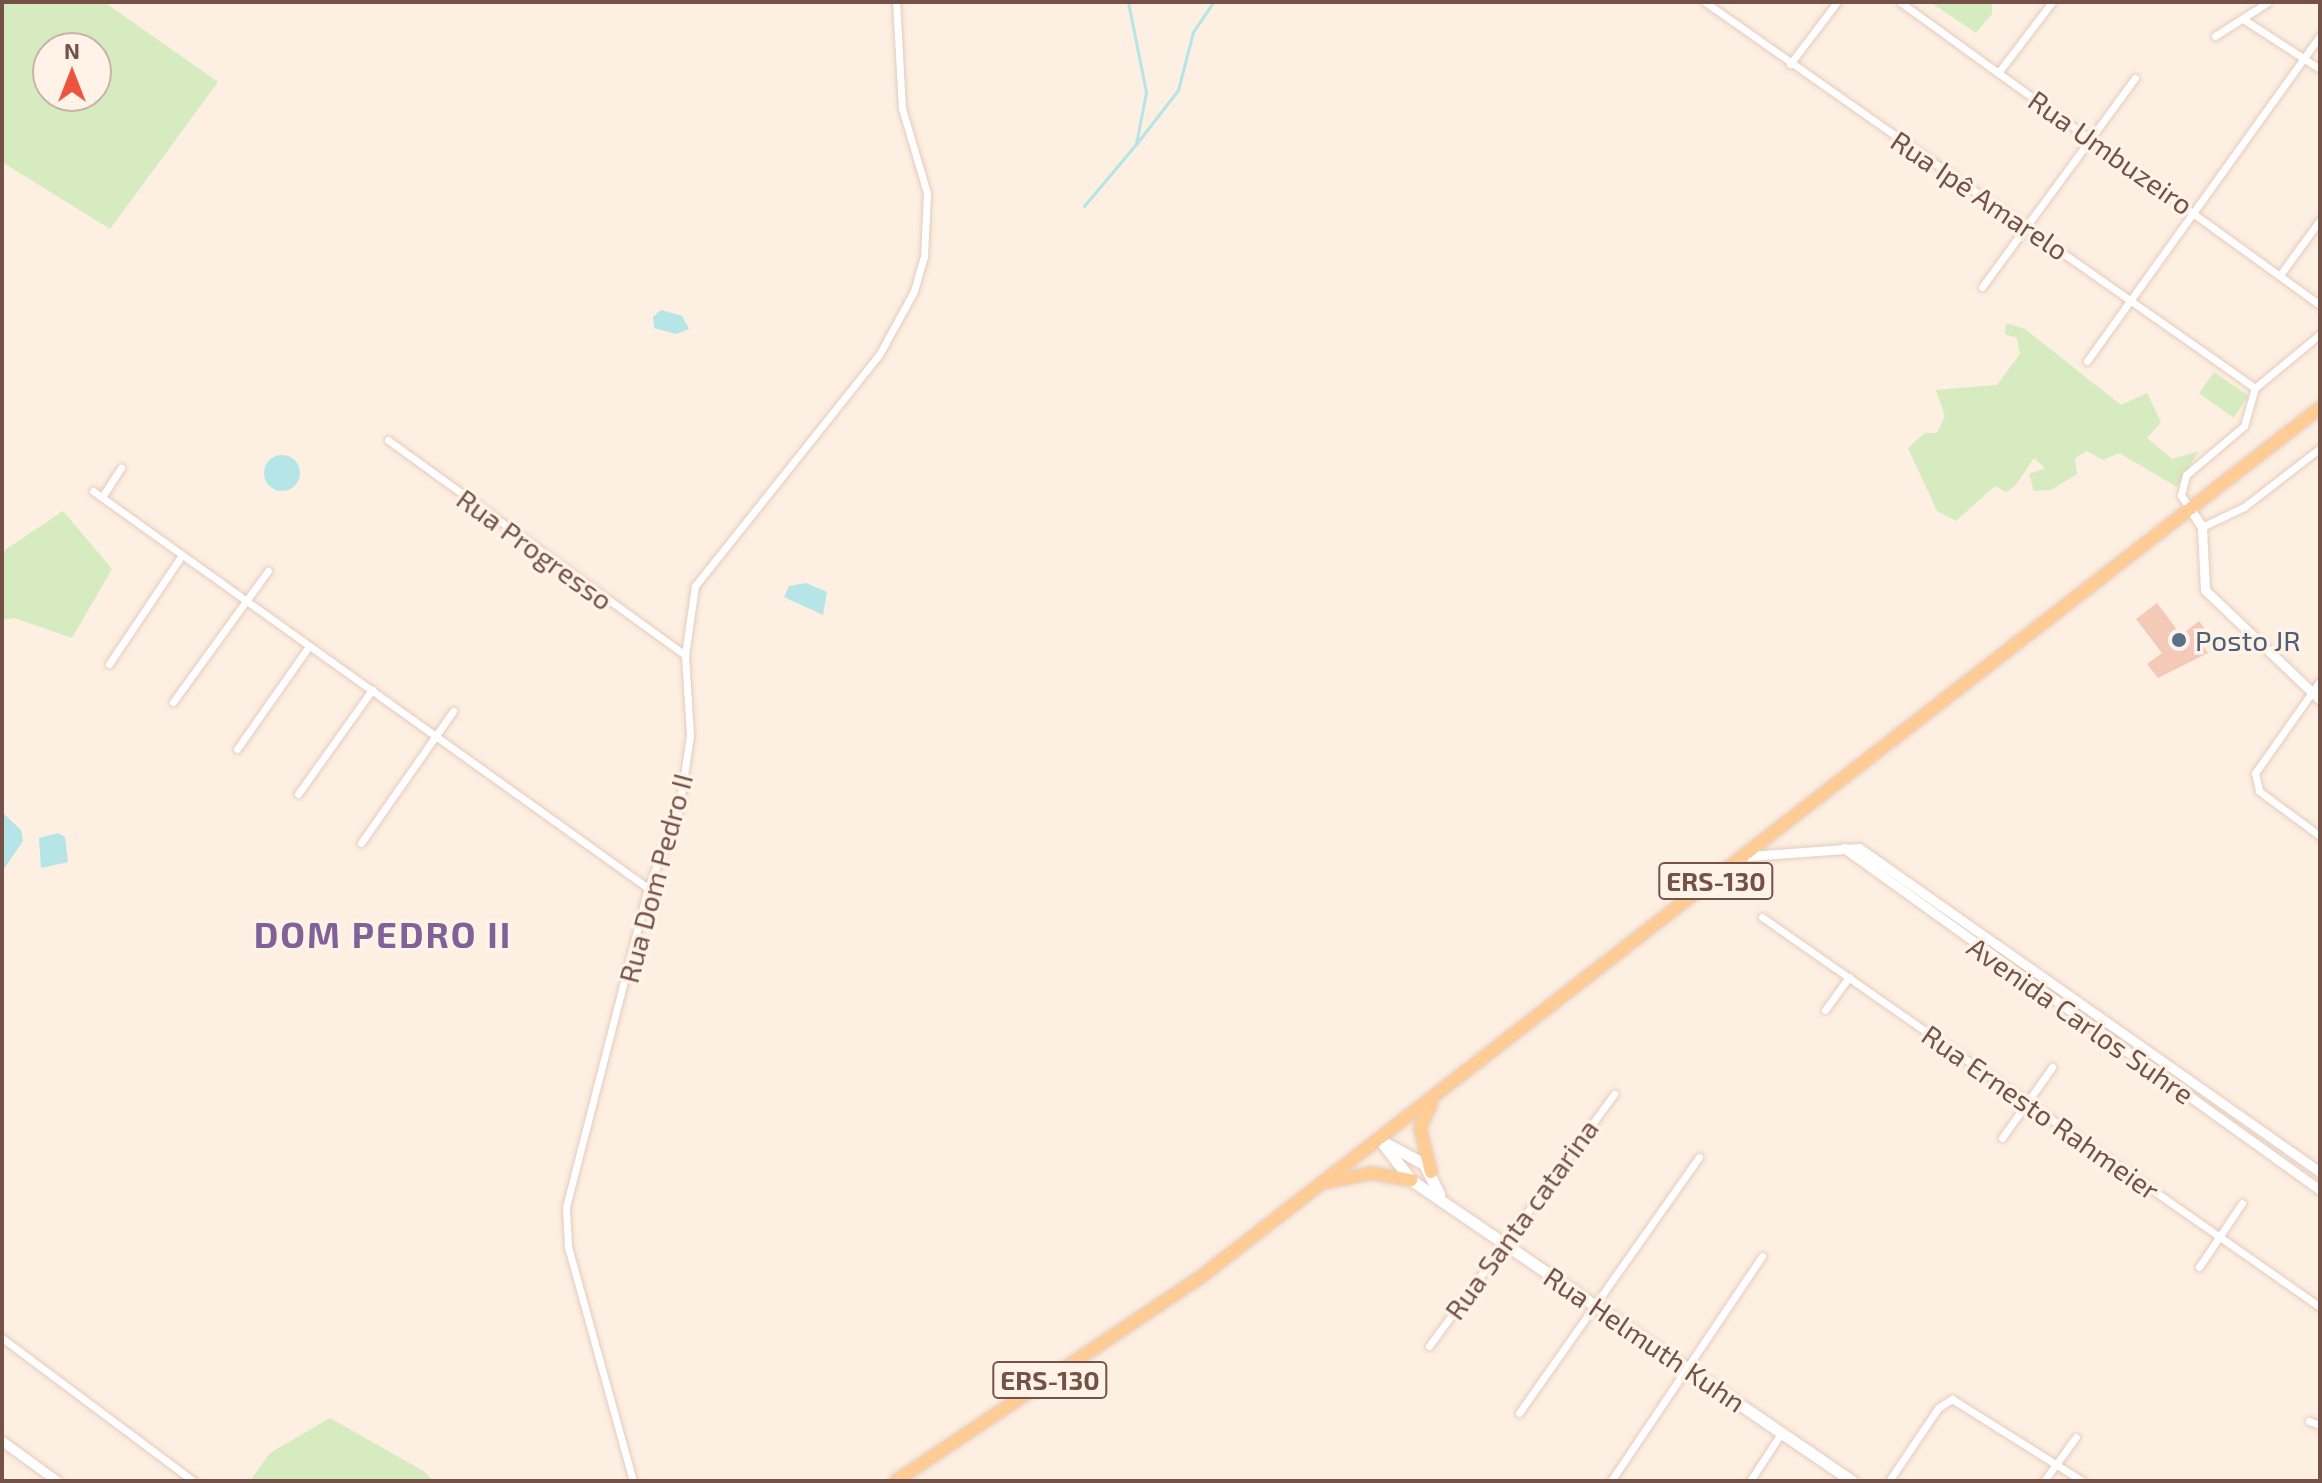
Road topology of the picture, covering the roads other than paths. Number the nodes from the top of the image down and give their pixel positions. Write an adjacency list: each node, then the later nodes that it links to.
1 (896, 2): 38 (street, Rua Dom Pedro II)
2 (1705, 2): 11 (street, Rua Ipê Amarelo)
3 (1837, 2): 11 (street)
4 (1900, 2): 13 (street, Rua Umbuzeiro)
5 (2052, 2): 13 (street)
6 (2268, 2): 7 (street)
7 (2243, 19): 9 (street); 10 (street)
8 (2320, 35): 10 (street)
9 (2215, 36)
10 (2305, 59): 12 (street); 16 (street)
11 (1790, 64): 18 (street, Rua Ipê Amarelo)
12 (2320, 69)
13 (1998, 73): 15 (street, Rua Umbuzeiro)
14 (2135, 78): 15 (street)
15 (2088, 136): 16 (street, Rua Umbuzeiro); 18 (street)
16 (2194, 210): 19 (street, Rua Umbuzeiro); 21 (street)
17 (2320, 220): 19 (street)
18 (2026, 224): 20 (street); 21 (street, Rua Ipê Amarelo)
19 (2280, 275): 22 (street, Rua Umbuzeiro)
20 (1982, 287)
21 (2132, 298): 24 (street); 25 (street, Rua Ipê Amarelo)
22 (2320, 305)
23 (2320, 334): 25 (street)
24 (2087, 361)
25 (2255, 388): 32 (street)
26 (2320, 408): 32 (main road, ERS-130)
27 (388, 440): 38 (street, Rua Progresso)
28 (2320, 448): 33 (street)
29 (121, 468): 31 (street)
30 (93, 491): 31 (street)
31 (102, 497): 34 (street)
32 (2190, 509): 33 (street); 52 (main road, ERS-130)
33 (2202, 527): 42 (street)
34 (182, 555): 36 (street); 39 (street)
35 (268, 571): 36 (street)
36 (246, 601): 37 (street); 44 (street)
37 (309, 646): 41 (street); 47 (street)
38 (685, 655): 53 (street, Rua Dom Pedro II)
39 (109, 664)
40 (2320, 681): 42 (street)
41 (372, 690): 46 (street); 48 (street)
42 (2310, 693): 43 (street); 49 (street)
43 (2320, 700)
44 (173, 702)
45 (453, 711): 46 (street)
46 (435, 736): 50 (street); 53 (street)
47 (237, 749)
48 (298, 794)
49 (2320, 836)
50 (361, 843)
51 (1844, 848): 52 (street, Avenida Carlos Suhre); 57 (street, Avenida Carlos Suhre); 58 (street, Avenida Carlos Suhre)
52 (1749, 856): 60 (main road, ERS-130)
53 (648, 888): 93 (street, Rua Dom Pedro II)
54 (1762, 917): 55 (street, Rua Ernesto Rahmeier)
55 (1849, 977): 56 (street); 62 (street, Rua Ernesto Rahmeier)
56 (1825, 1010)
57 (2093, 1013): 58 (street); 65 (street, Avenida Carlos Suhre)
58 (2085, 1025): 66 (street, Avenida Carlos Suhre)
59 (2052, 1067): 62 (street)
60 (1440, 1093): 64 (main road, ERS-130); 68 (main road)
61 (1614, 1094): 76 (street, Rua Santa catarina)
62 (2026, 1103): 63 (street); 75 (street, Rua Ernesto Rahmeier)
63 (2002, 1138)
64 (1380, 1140): 68 (main road); 70 (main road, Rua Helmuth Kuhn); 72 (main road, ERS-130)
65 (2281, 1145): 66 (street); 69 (street, Avenida Carlos Suhre)
66 (2272, 1156): 71 (street, Avenida Carlos Suhre)
67 (1699, 1157): 79 (street)
68 (1431, 1172): 73 (main road)
69 (2320, 1172)
70 (1411, 1180): 72 (main road); 73 (main road, Rua Helmuth Kuhn)
71 (2320, 1190)
72 (1311, 1191): 94 (main road, ERS-130)
73 (1439, 1194): 76 (main road, Rua Helmuth Kuhn)
74 (2242, 1203): 75 (street)
75 (2220, 1237): 78 (street); 80 (street, Rua Ernesto Rahmeier)
76 (1500, 1241): 79 (main road, Rua Helmuth Kuhn); 82 (street, Rua Santa catarina)
77 (1762, 1256): 83 (street)
78 (2199, 1267)
79 (1595, 1303): 83 (main road, Rua Helmuth Kuhn); 84 (street)
80 (2320, 1307)
81 (2, 1338): 92 (street)
82 (1429, 1346)
83 (1689, 1368): 87 (main road, Rua Helmuth Kuhn); 95 (street)
84 (1519, 1413)
85 (2309, 1421): 86 (street)
86 (2320, 1425)
87 (1782, 1432): 96 (street); 97 (main road, Rua Helmuth Kuhn)
88 (2076, 1437): 90 (street)
89 (2, 1441): 91 (street)
90 (2057, 1464): 98 (street); 99 (street); 100 (street)
91 (57, 1481)
92 (193, 1481)
93 (633, 1481)
94 (896, 1481)
95 (1611, 1481)
96 (1750, 1481)
97 (1852, 1481)
98 (1889, 1481)
99 (2044, 1481)
100 (2082, 1481)

